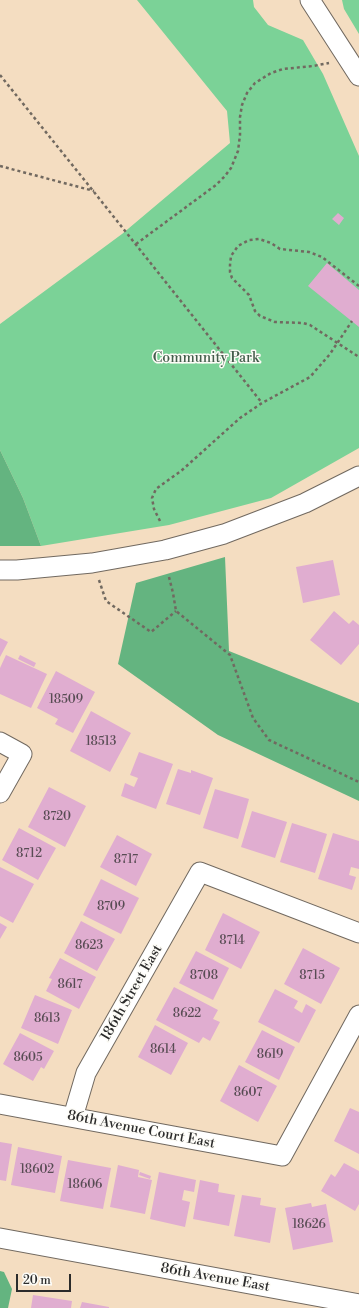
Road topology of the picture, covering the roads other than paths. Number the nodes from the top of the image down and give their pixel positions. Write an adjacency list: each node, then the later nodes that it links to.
1 (310, 0): 2 (street)
2 (359, 76)
3 (359, 476): 4 (street)
4 (0, 570)
5 (0, 742): 6 (street)
6 (0, 793)
7 (359, 933): 10 (street, 186th Street East)
8 (359, 1015): 10 (street, 86th Avenue Court East)
9 (0, 1104): 10 (street, 86th Avenue Court East)
10 (73, 1117)
11 (0, 1238): 12 (street, 86th Avenue East)
12 (359, 1304)

